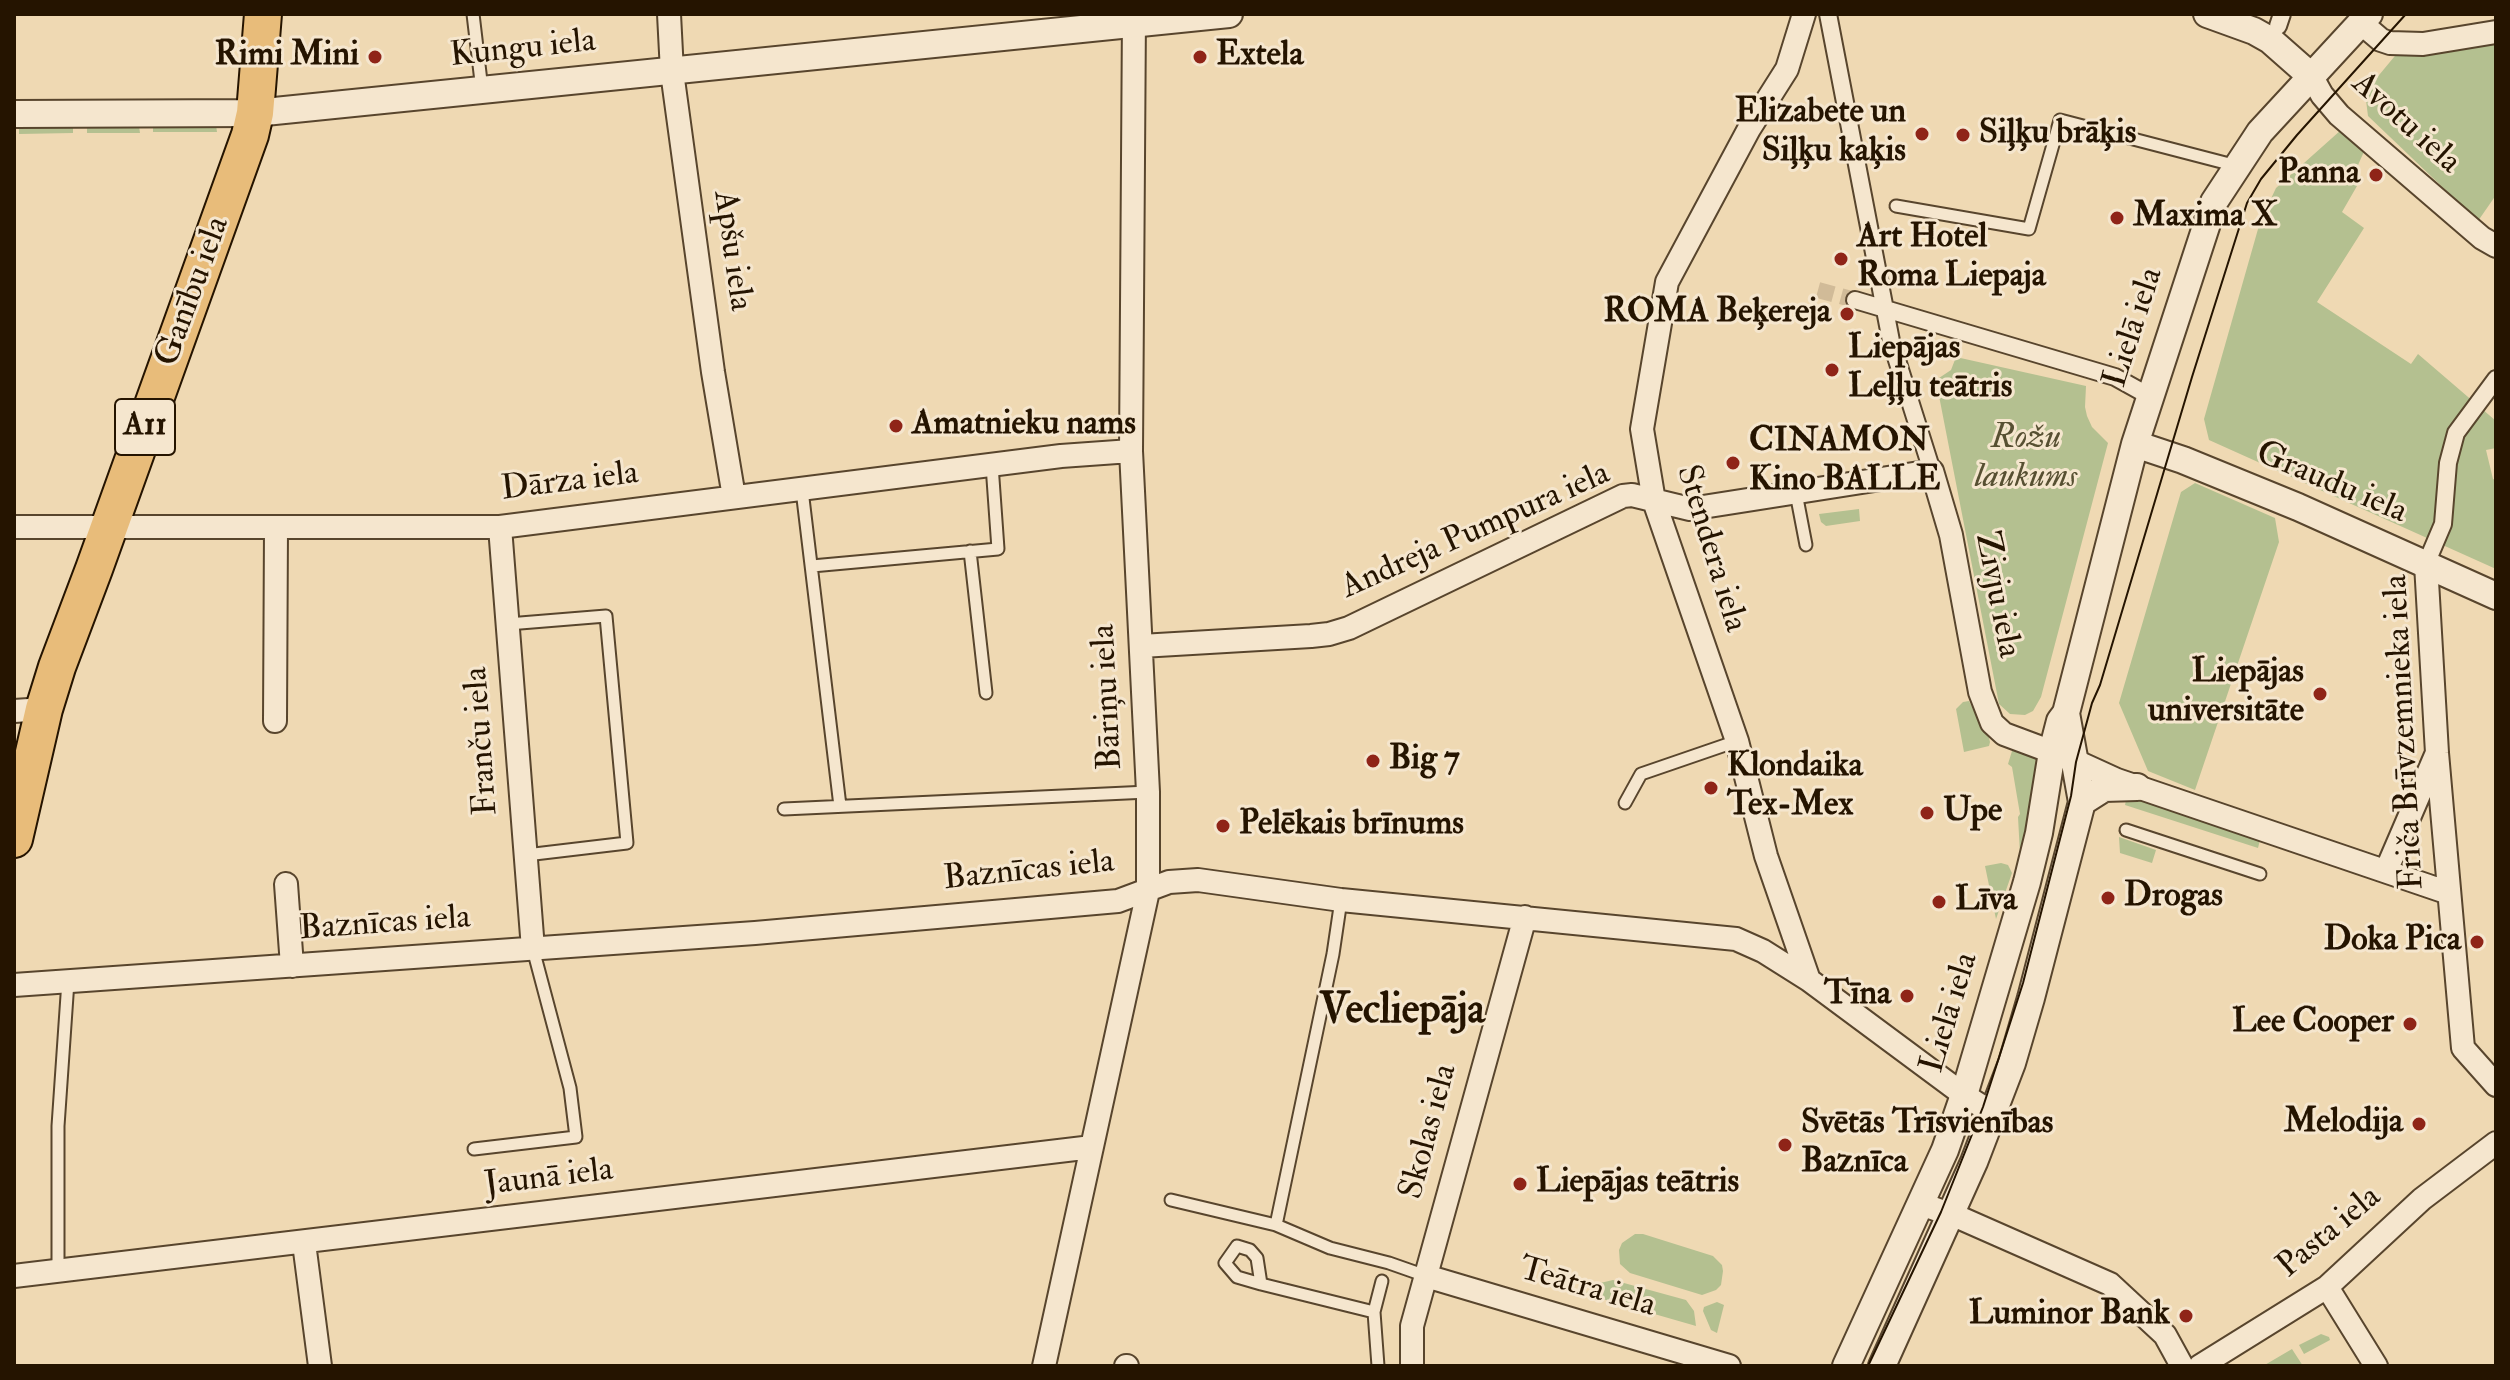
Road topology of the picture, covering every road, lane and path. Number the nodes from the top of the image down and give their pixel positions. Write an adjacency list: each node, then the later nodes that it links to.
1 (263, 14): 14 (highway, Ganību iela / A11)
2 (473, 14): 13 (lane)
3 (669, 14): 11 (street, Apšu iela)
4 (1229, 14): 8 (street, Kungu iela)
5 (1804, 14): 30 (street, Stendera iela)
6 (1828, 14): 20 (street, Zivju iela)
7 (2207, 14): 12 (street)
8 (1134, 18): 11 (street, Kungu iela); 24 (street, Bāriņu iela)
9 (2365, 18): 10 (street); 12 (street, Lielā iela)
10 (2496, 32)
11 (672, 72): 13 (street, Kungu iela); 29 (street, Apšu iela)
12 (2312, 77): 16 (street, Lielā iela); 18 (street, Avotu iela)
13 (482, 91): 14 (street, Kungu iela)
14 (255, 113): 15 (street, Kungu iela); 31 (highway, Ganību iela / A11)
15 (14, 114)
16 (2237, 166): 17 (lane); 22 (street, Lielā iela)
17 (1896, 206)
18 (2496, 246)
19 (1855, 300): 20 (street)
20 (1885, 309): 22 (street); 26 (street, Zivju iela)
21 (2496, 379): 37 (street, Friča Brīvzemnieka iela)
22 (2151, 397): 23 (street, Lielā iela)
23 (2135, 444): 37 (street, Graudu iela); 44 (street, Lielā iela)
24 (1131, 451): 25 (street, Dārza iela); 41 (street, Bāriņu iela)
25 (992, 465): 27 (street, Dārza iela); 36 (lane)
26 (1932, 471): 28 (street, Andreja Pumpura iela); 47 (street, Zivju iela)
27 (802, 490): 29 (street, Dārza iela); 38 (lane)
28 (1796, 493): 30 (street, Andreja Pumpura iela); 35 (lane)
29 (734, 497): 33 (street, Dārza iela)
30 (1654, 501): 41 (street, Andreja Pumpura iela); 46 (street, Stendera iela)
31 (109, 526): 32 (street, Dārza iela); 34 (street, Dārza iela); 43 (highway, Ganību iela / A11)
32 (14, 527)
33 (500, 527): 34 (street, Dārza iela); 40 (street, Franču iela)
34 (276, 529): 45 (street)
35 (1806, 545)
36 (970, 551): 38 (lane); 42 (lane)
37 (2426, 564): 39 (street, Graudu iela); 48 (street, Friča Brīvzemnieka iela)
38 (812, 566): 54 (lane)
39 (2496, 596)
40 (508, 624): 58 (street, Franču iela); 58 (lane)
41 (1141, 646): 51 (street, Bāriņu iela)
42 (986, 693)
43 (29, 710): 57 (highway, Ganību iela / A11)
44 (2066, 713): 47 (street, Lielā iela); 49 (street, Lielā iela)
45 (275, 721)
46 (1737, 741): 53 (lane); 68 (street, Stendera iela)
47 (2052, 752): 49 (street, Zivju iela); 72 (street, Lielā iela)
48 (2437, 753): 59 (street); 63 (street, Friča Brīvzemnieka iela)
49 (2076, 762): 50 (street, Zivju iela); 52 (street, Lielā iela)
50 (2137, 787): 52 (street); 59 (street, Zivju iela)
51 (1148, 792): 54 (lane); 62 (street, Bāriņu iela)
52 (2082, 802): 73 (street, Lielā iela)
53 (1625, 803)
54 (840, 806): 55 (lane)
55 (784, 809)
56 (2126, 830): 60 (lane)
57 (14, 839)
58 (526, 855): 66 (street, Franču iela)
59 (2386, 871): 63 (street, Zivju iela)
60 (2260, 874)
61 (286, 884): 67 (street)
62 (1148, 891): 64 (street, Baznīcas iela); 66 (street, Baznīcas iela); 75 (street, Bāriņu iela)
63 (2449, 893): 71 (street, Friča Brīvzemnieka iela)
64 (1341, 900): 65 (street, Baznīcas iela); 80 (lane)
65 (1525, 917): 68 (street, Baznīcas iela); 84 (street, Skolas iela)
66 (533, 949): 67 (street, Baznīcas iela); 76 (lane)
67 (292, 966): 69 (street, Baznīcas iela)
68 (1809, 980): 72 (street, Baznīcas iela)
69 (68, 981): 70 (street, Baznīcas iela); 82 (lane)
70 (14, 985)
71 (2496, 1085)
72 (1964, 1095): 73 (street, Baznīcas iela); 78 (street, Lielā iela)
73 (1994, 1114): 79 (street, Lielā iela)
74 (2496, 1143): 87 (street, Pasta iela)
75 (1092, 1147): 81 (street, Jaunā iela); 91 (street, Bāriņu iela)
76 (474, 1149)
77 (1171, 1200): 80 (lane)
78 (1921, 1204): 79 (street); 95 (street, Lielā iela)
79 (1951, 1215): 96 (street, Lielā iela); 97 (street)
80 (1276, 1225): 84 (lane)
81 (304, 1243): 82 (street, Jaunā iela); 90 (street)
82 (58, 1271): 83 (street, Jaunā iela)
83 (14, 1276)
84 (1426, 1276): 89 (street, Teātra iela); 93 (street, Skolas iela)
85 (1382, 1281): 88 (lane)
86 (1261, 1284): 88 (lane)
87 (2327, 1287): 98 (street, Pasta iela); 99 (street)
88 (1374, 1312): 92 (lane)
89 (1703, 1362): 94 (street, Teātra iela)
90 (320, 1366)
91 (1044, 1366)
92 (1378, 1366)
93 (1412, 1366)
94 (1729, 1366)
95 (1846, 1366)
96 (1882, 1366)
97 (2182, 1366)
98 (2200, 1366)
99 (2376, 1366)

